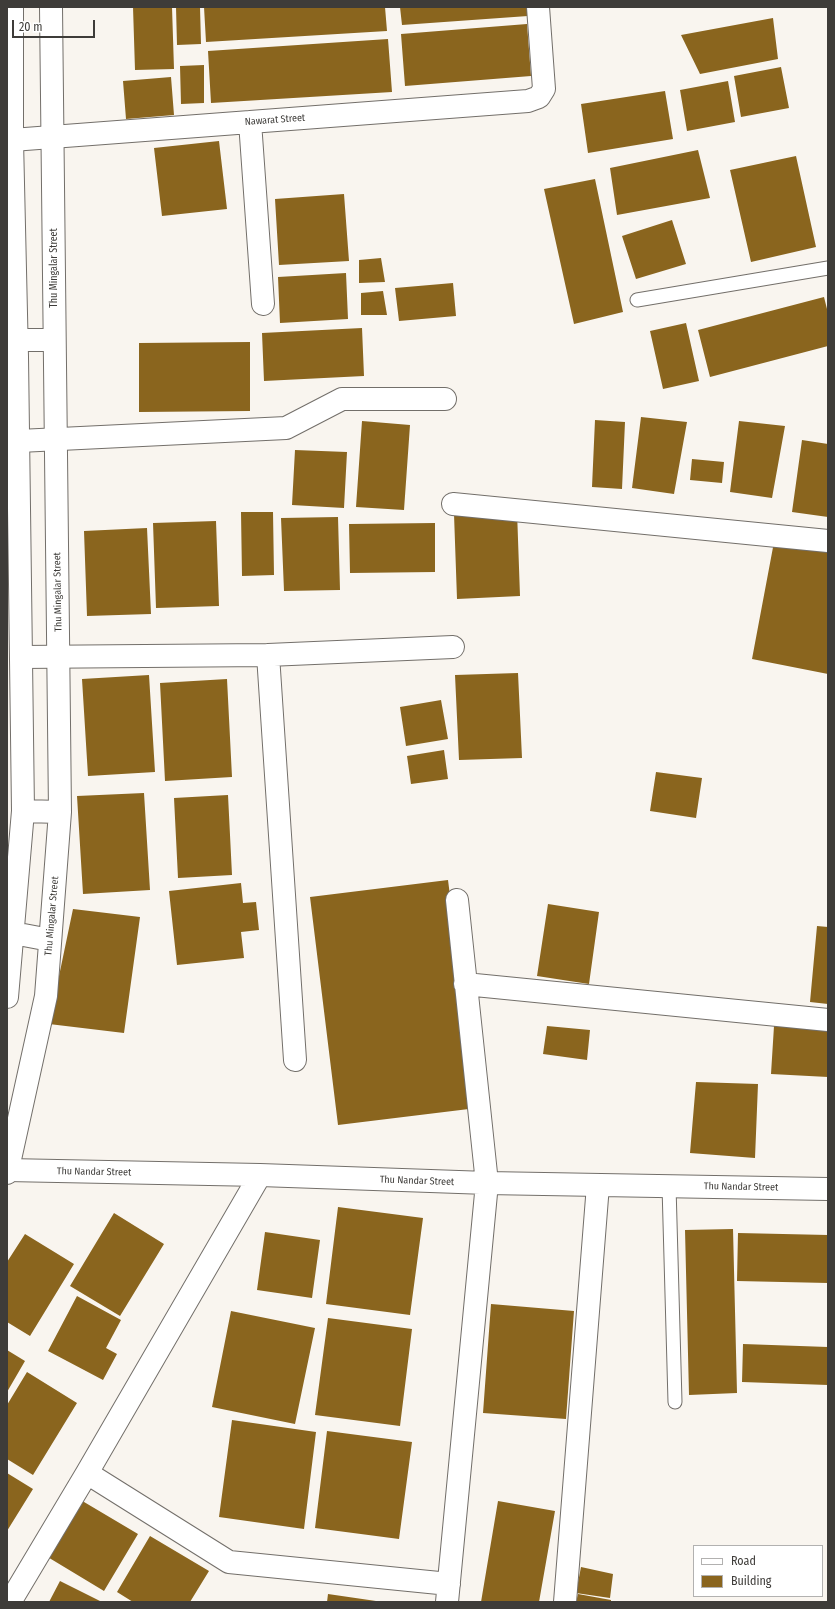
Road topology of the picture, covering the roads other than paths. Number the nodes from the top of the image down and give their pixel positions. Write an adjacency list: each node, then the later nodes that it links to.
1 (12, 7): 6 (street)
2 (51, 7): 5 (street, Thu Mingalar Street)
3 (538, 7): 4 (street, Nawarat Street)
4 (250, 122): 5 (street, Nawarat Street); 9 (street)
5 (53, 137): 6 (street, Nawarat Street); 11 (street, Thu Mingalar Street)
6 (12, 140): 10 (street)
7 (828, 268): 8 (lane)
8 (637, 300)
9 (263, 304)
10 (16, 340): 11 (street); 14 (street)
11 (54, 340): 13 (street, Thu Mingalar Street)
12 (445, 399): 13 (street)
13 (56, 439): 14 (street); 19 (street, Thu Mingalar Street)
14 (19, 441): 20 (street)
15 (453, 504): 16 (street)
16 (828, 541)
17 (453, 647): 18 (street)
18 (268, 655): 19 (street); 29 (street)
19 (58, 656): 20 (street); 22 (street, Thu Mingalar Street)
20 (21, 657): 21 (street)
21 (23, 811): 22 (street); 24 (street)
22 (60, 812): 25 (street, Thu Mingalar Street)
23 (457, 900): 26 (street)
24 (13, 933): 25 (street); 27 (street)
25 (50, 940): 30 (street, Thu Mingalar Street)
26 (465, 984): 28 (street); 32 (street)
27 (7, 997)
28 (828, 1020)
29 (295, 1060)
30 (7, 1171): 31 (street, Thu Nandar Street)
31 (260, 1175): 32 (street, Thu Nandar Street); 37 (street)
32 (487, 1183): 33 (street, Thu Nandar Street); 38 (street)
33 (598, 1185): 34 (street, Thu Nandar Street); 40 (street)
34 (669, 1186): 35 (street, Thu Nandar Street); 36 (lane)
35 (828, 1189)
36 (675, 1402)
37 (87, 1473): 38 (street); 39 (street)
38 (448, 1593)
39 (10, 1602)
40 (565, 1602)

